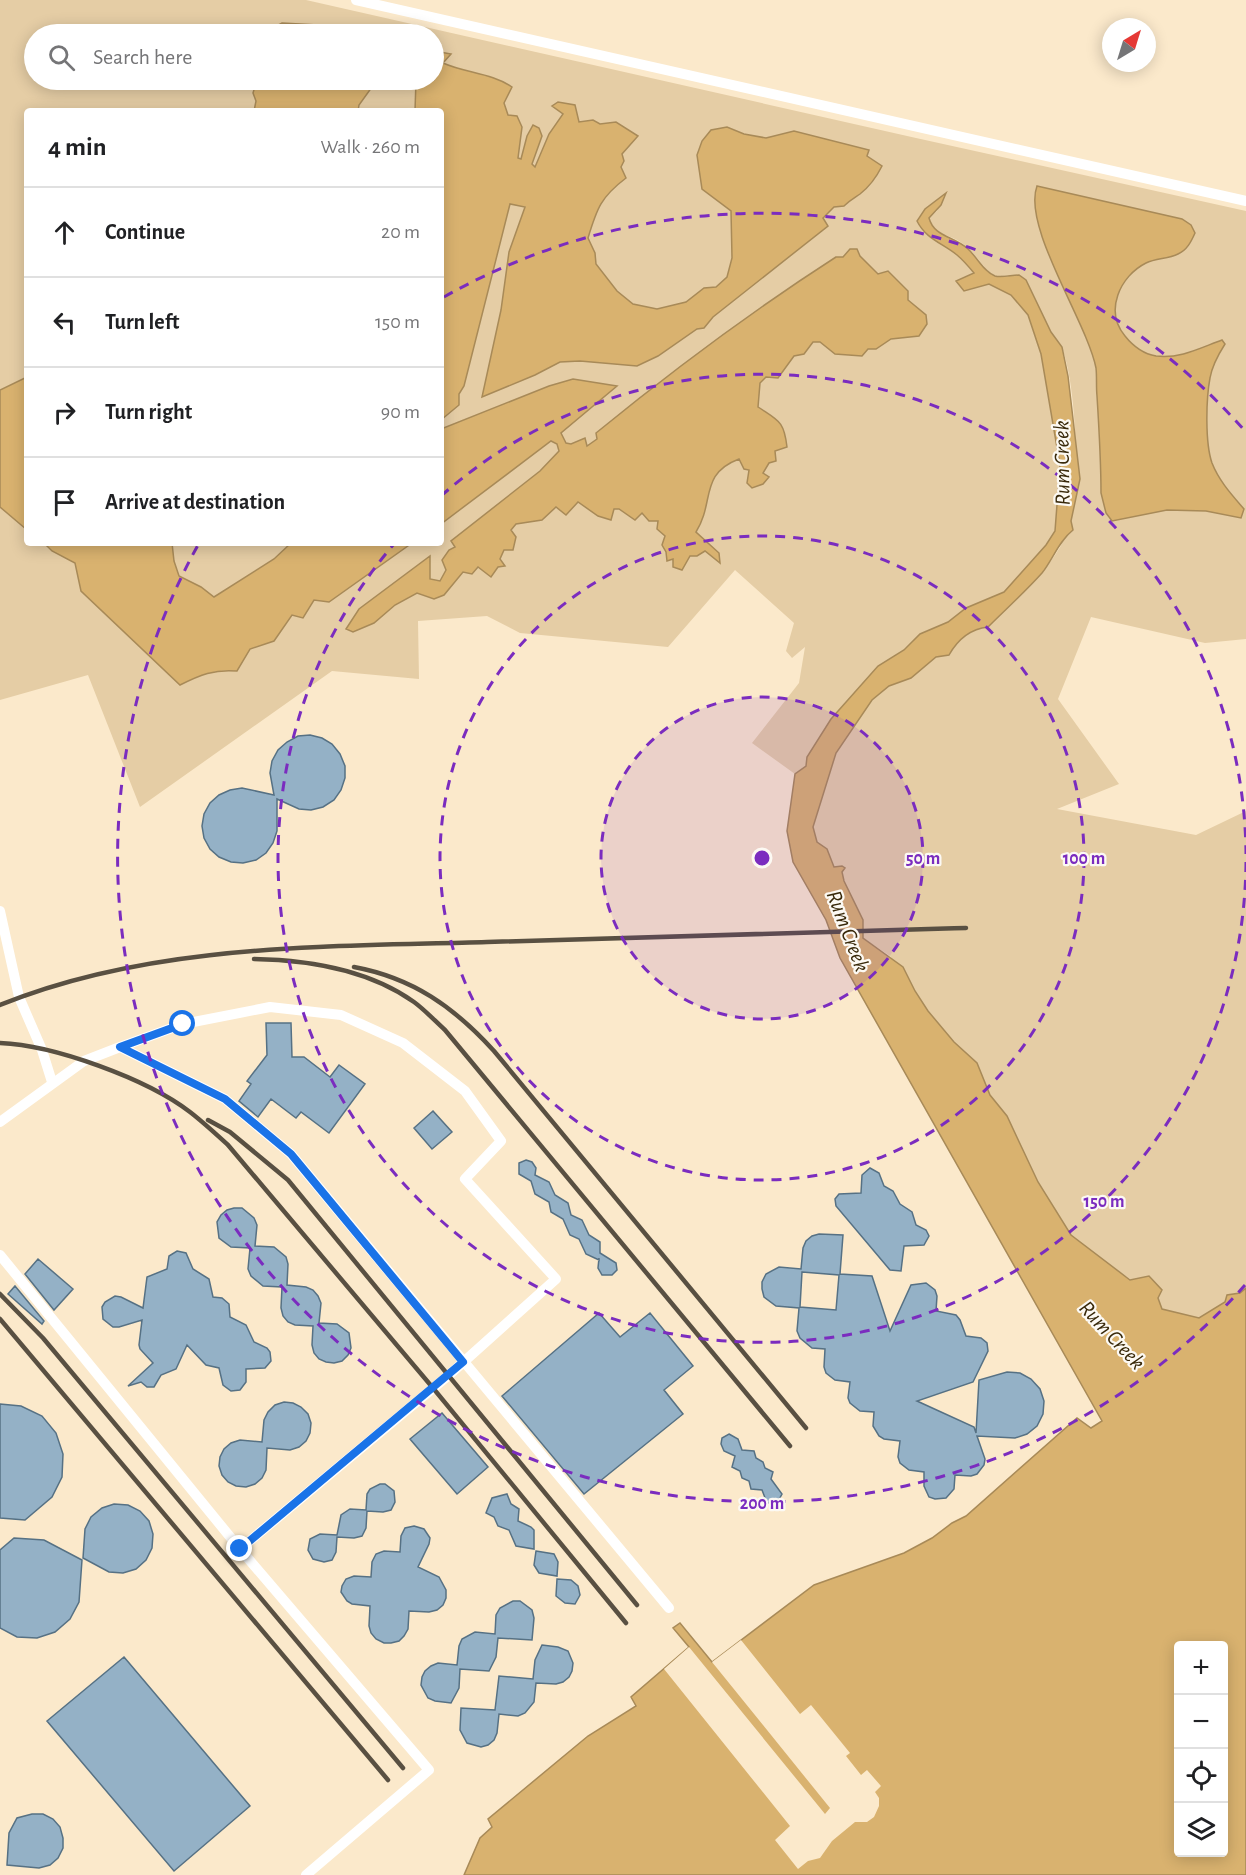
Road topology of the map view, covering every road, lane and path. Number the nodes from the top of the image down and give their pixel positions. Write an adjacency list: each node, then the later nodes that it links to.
1 (356, 0): 2 (lane)
2 (1246, 201)
3 (0, 911): 5 (lane)
4 (120, 1047): 5 (lane); 8 (lane); 8 (lane)
5 (52, 1082): 6 (lane)
6 (0, 1122)
7 (0, 1255): 9 (lane)
8 (463, 1362): 9 (lane); 10 (lane)
9 (240, 1549): 11 (lane)
10 (669, 1608)
11 (306, 1875)

